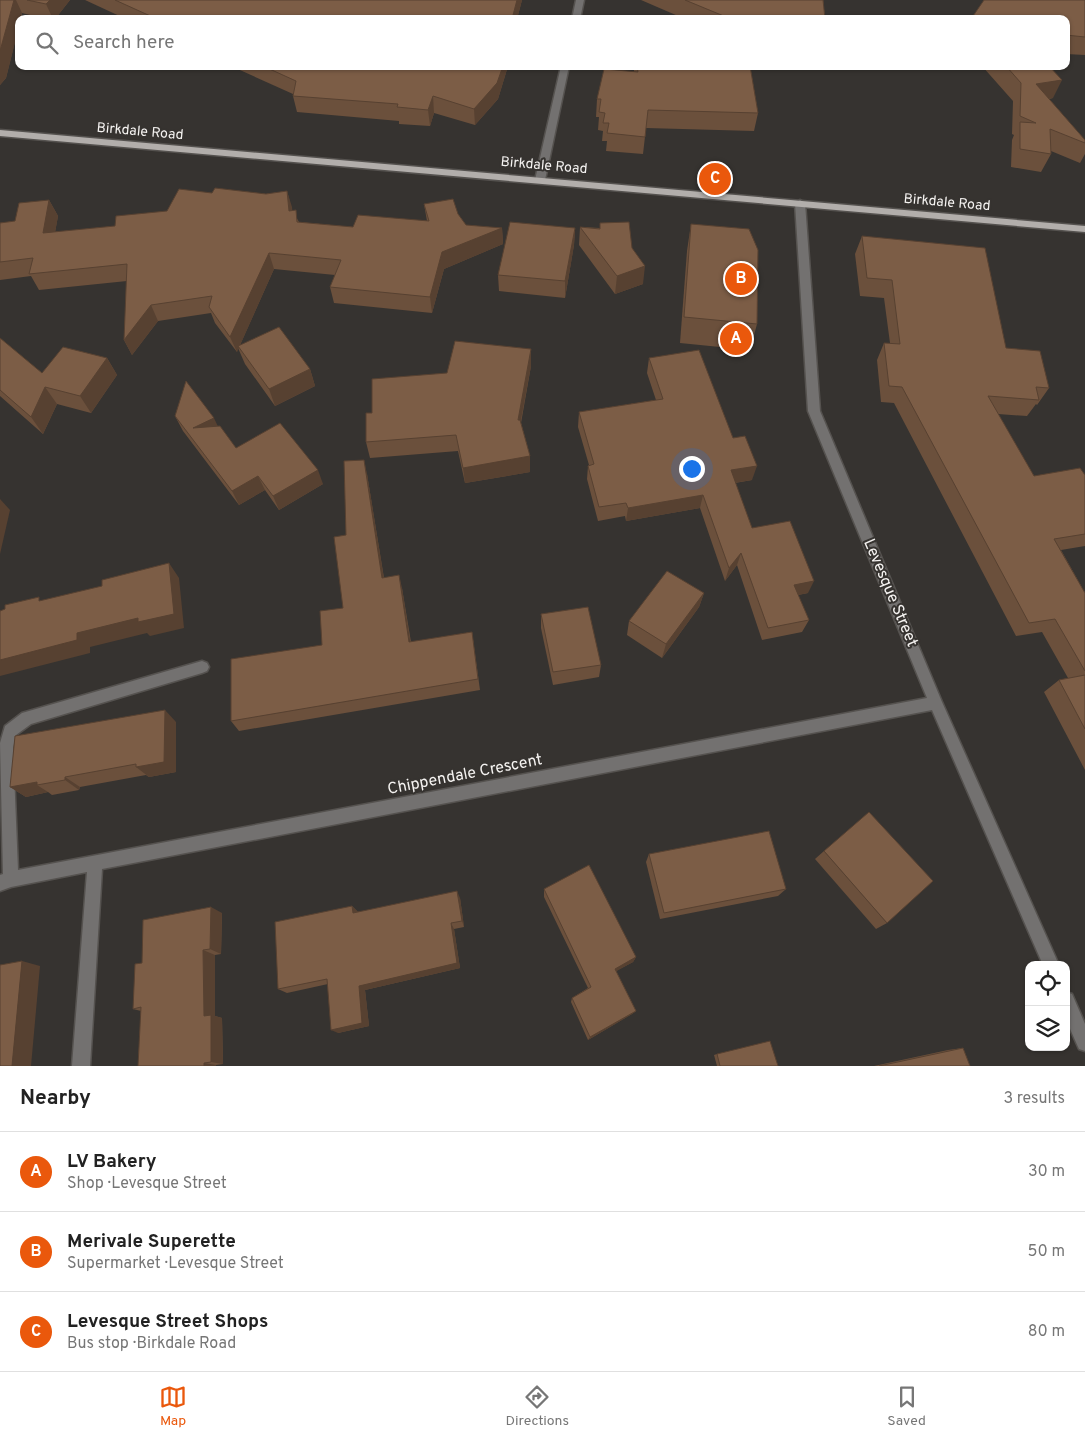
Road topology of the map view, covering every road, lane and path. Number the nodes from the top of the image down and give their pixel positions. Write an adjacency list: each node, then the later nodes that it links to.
1 (580, 0): 2 (street)
2 (577, 15)
3 (564, 70): 5 (street)
4 (0, 133): 5 (main road, Birkdale Road)
5 (540, 180): 6 (main road, Birkdale Road)
6 (800, 203): 7 (main road, Birkdale Road); 9 (street, Levesque Street)
7 (1085, 229)
8 (202, 667): 11 (street)
9 (936, 703): 10 (street, Chippendale Crescent); 12 (street, Levesque Street)
10 (95, 863): 11 (street, Chippendale Crescent); 15 (street)
11 (6, 881)
12 (1049, 961)
13 (1069, 1006): 14 (street)
14 (1085, 1043)
15 (81, 1066)

